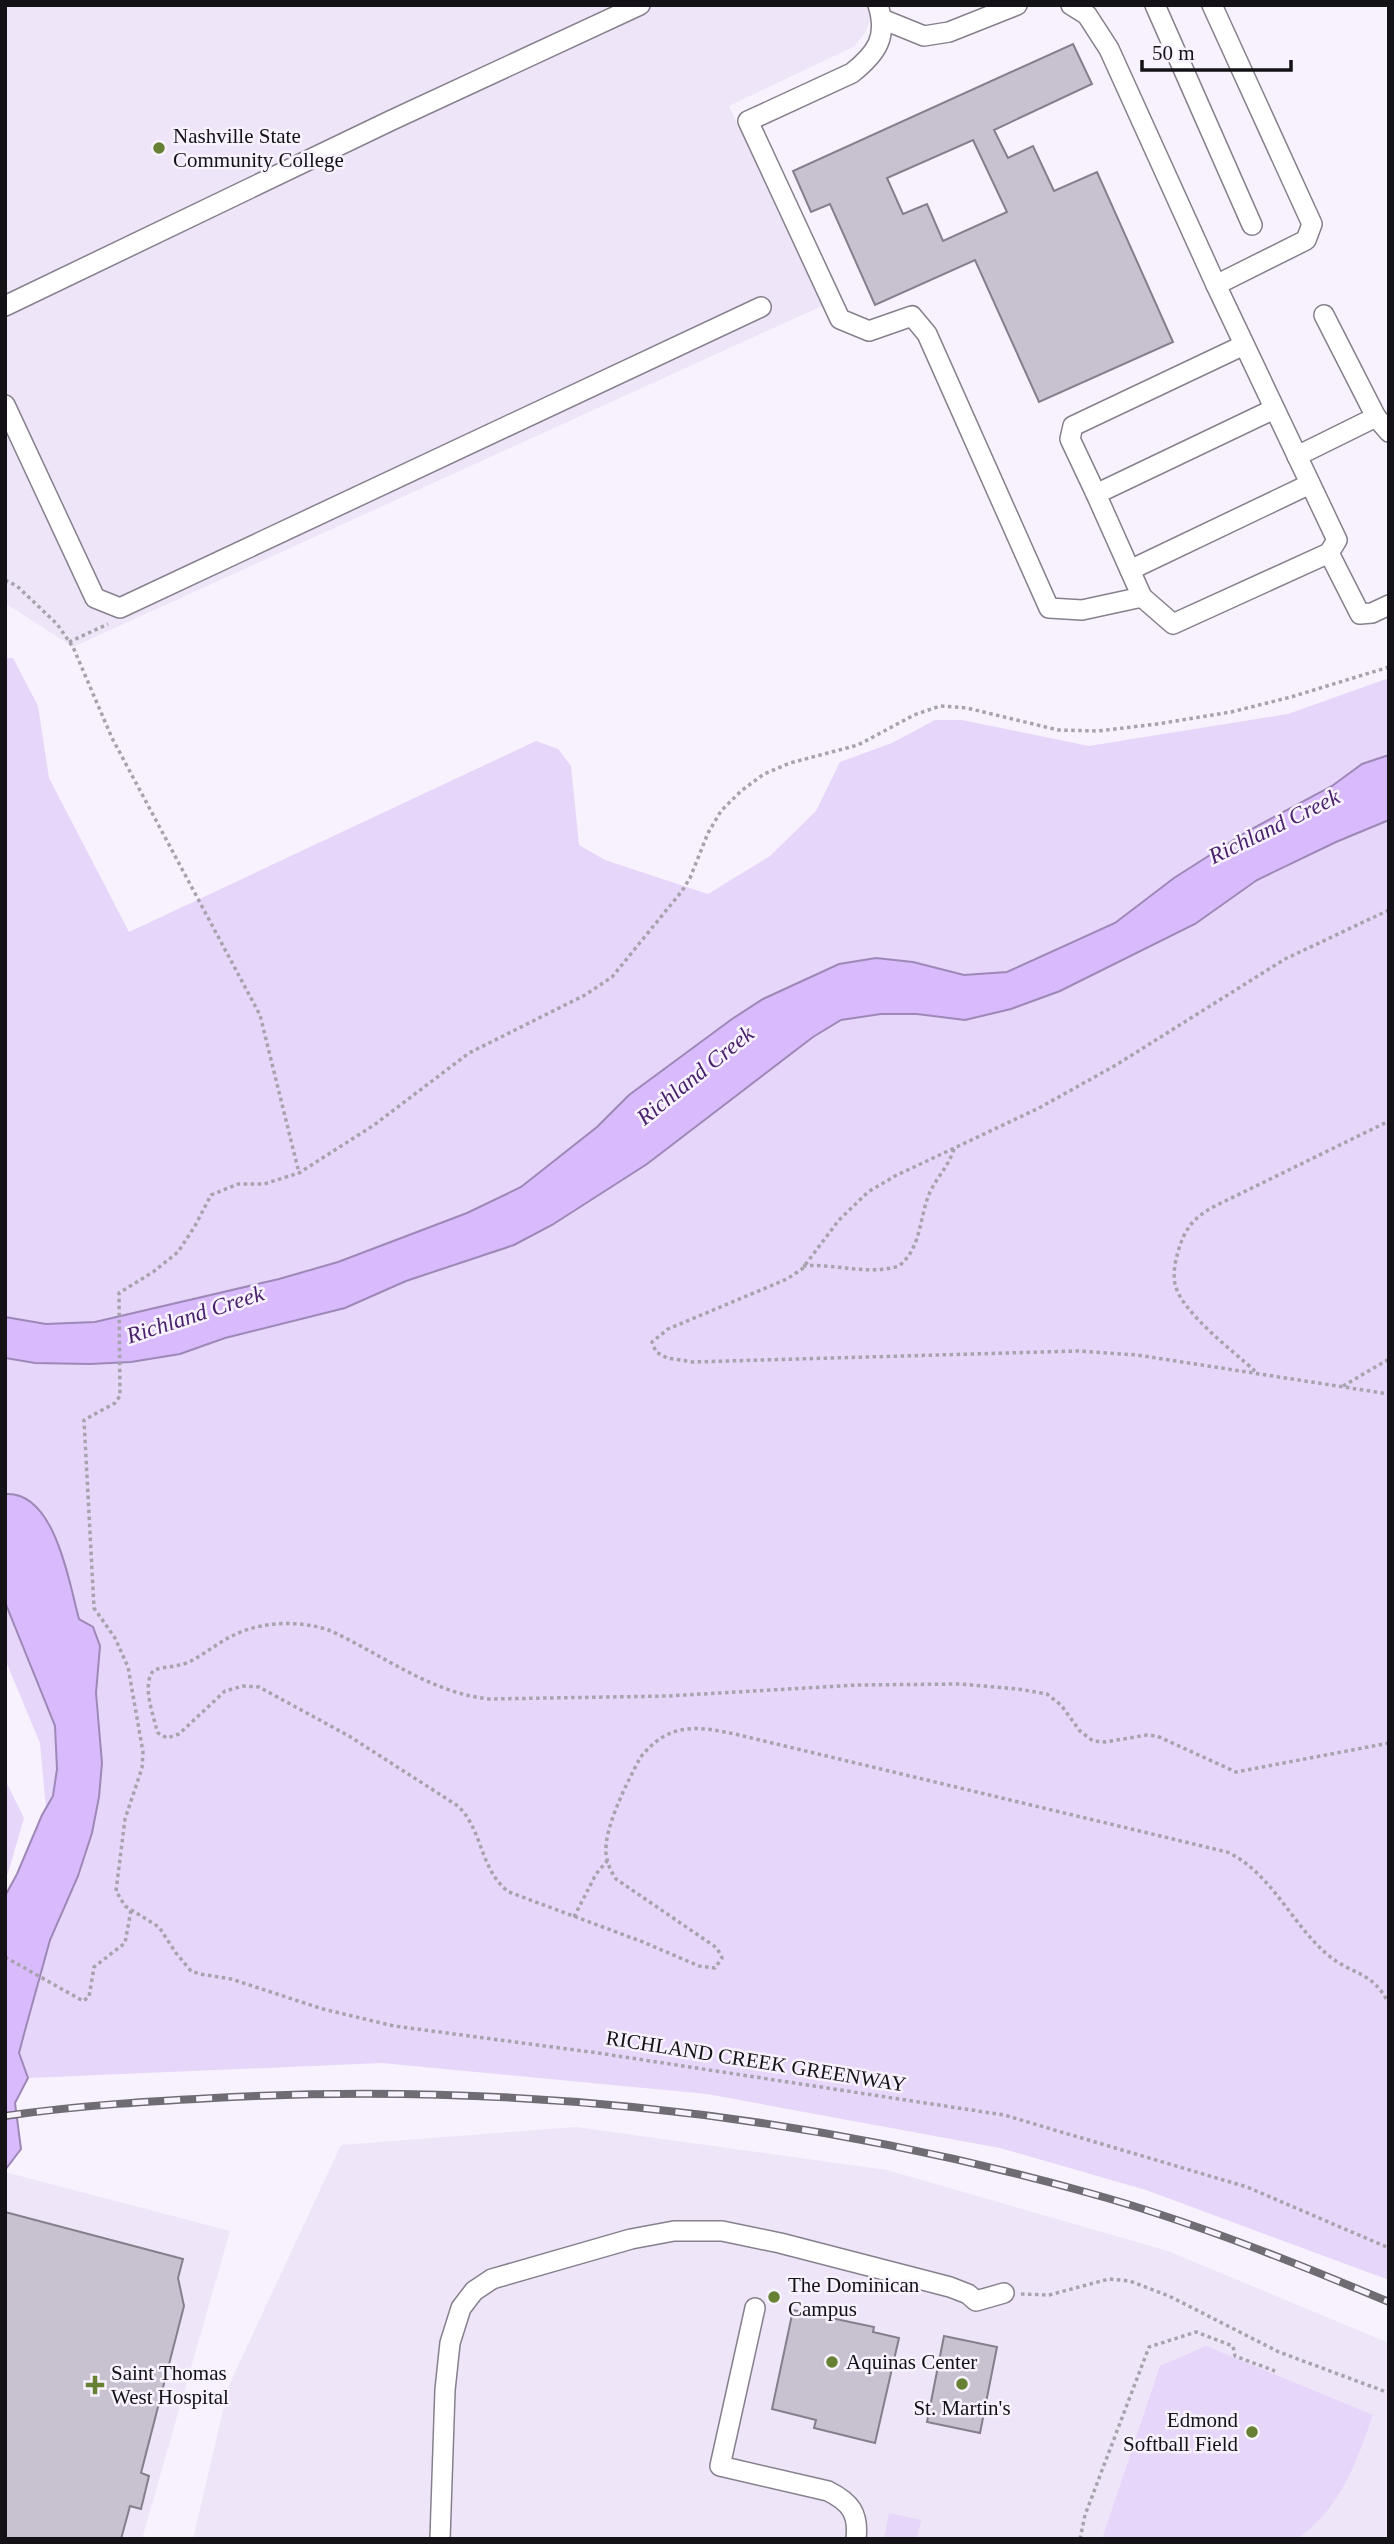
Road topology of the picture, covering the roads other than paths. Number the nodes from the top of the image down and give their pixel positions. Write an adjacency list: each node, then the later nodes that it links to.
1 (640, 5): 9 (lane)
2 (1017, 5): 6 (lane)
3 (1071, 5): 8 (lane)
4 (1155, 5): 7 (lane)
5 (1212, 5): 8 (lane)
6 (880, 12): 22 (lane)
7 (1252, 225)
8 (1216, 285): 12 (lane)
9 (5, 306)
10 (761, 307): 13 (lane)
11 (1324, 315): 15 (lane)
12 (1244, 345): 14 (lane); 19 (lane)
13 (5, 405)
14 (1274, 409): 17 (lane); 19 (lane)
15 (1376, 417): 16 (lane); 17 (lane)
16 (1389, 432)
17 (1297, 456): 18 (lane)
18 (1310, 484): 20 (lane); 21 (lane)
19 (1096, 494): 21 (lane)
20 (1329, 553): 22 (lane); 23 (lane)
21 (1130, 570): 22 (lane)
22 (1142, 597)
23 (1389, 605)
24 (1004, 2293): 26 (lane)
25 (755, 2308): 27 (lane)
26 (440, 2539)
27 (856, 2539)

